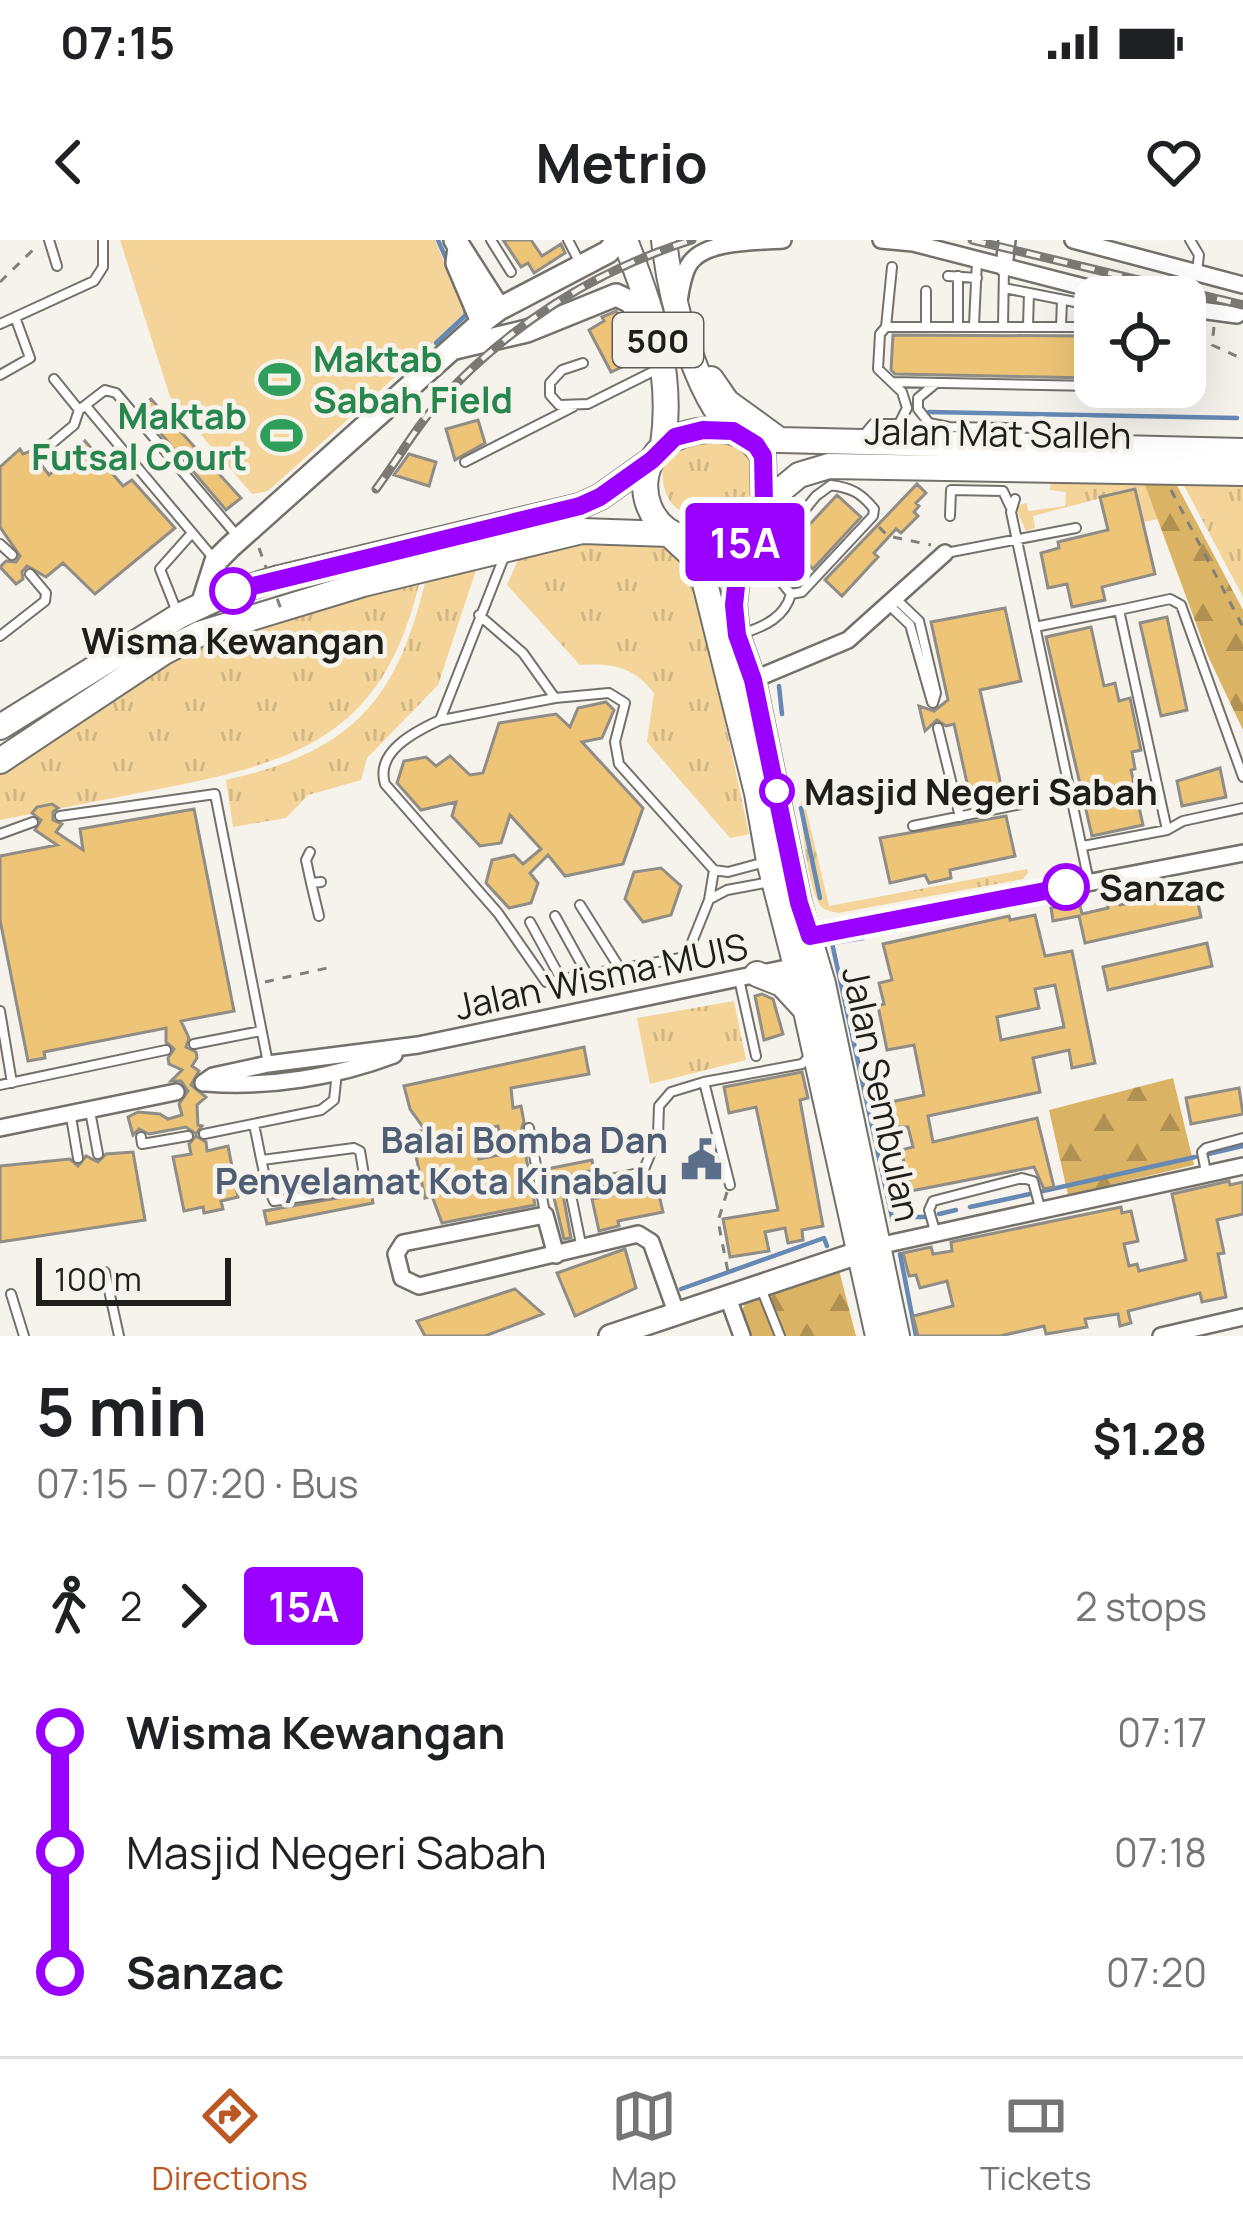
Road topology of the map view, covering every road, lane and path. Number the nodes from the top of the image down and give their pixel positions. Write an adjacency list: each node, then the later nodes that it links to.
1 (46, 240): 13 (lane); 20 (path)
2 (103, 240): 32 (lane)
3 (490, 240): 19 (lane)
4 (568, 240): 14 (lane)
5 (783, 240): 28 (street)
6 (881, 240): 17 (street)
7 (1007, 240): 16 (street)
8 (1073, 240): 18 (street)
9 (1190, 240): 18 (lane)
10 (457, 243): 33 (street)
11 (663, 243): 28 (main road, 500)
12 (627, 245): 14 (street); 46 (main road, 500)
13 (58, 266)
14 (582, 266): 33 (street)
15 (892, 267): 40 (lane)
16 (1004, 268): 17 (street); 21 (street); 23 (lane)
17 (977, 269): 36 (lane); 37 (lane)
18 (1197, 271): 22 (street)
19 (511, 272)
20 (0, 282)
21 (1074, 285)
22 (1243, 285)
23 (1004, 288): 25 (lane); 38 (lane)
24 (926, 291): 35 (lane)
25 (1029, 292): 26 (lane); 39 (lane)
26 (1062, 300): 27 (lane); 41 (lane)
27 (1074, 302)
28 (678, 303): 43 (main road, 500)
29 (1243, 310): 31 (street)
30 (1206, 311): 31 (street)
31 (1216, 313): 47 (path)
32 (15, 316): 34 (lane); 49 (lane)
33 (491, 316): 44 (street); 45 (street)
34 (0, 324)
35 (926, 325): 36 (lane); 40 (lane)
36 (958, 325): 37 (lane)
37 (974, 326): 38 (lane)
38 (1004, 326): 39 (lane)
39 (1028, 326): 41 (lane)
40 (886, 327): 51 (lane)
41 (1061, 327): 42 (lane)
42 (1074, 327)
43 (685, 329): 56 (main road, 500); 57 (main road)
44 (519, 333): 45 (street); 46 (street)
45 (455, 348): 73 (street)
46 (661, 353): 54 (lane); 62 (main road, 500)
47 (1243, 359)
48 (583, 363): 54 (lane)
49 (0, 375)
50 (54, 380): 55 (lane)
51 (888, 382): 52 (lane); 58 (lane)
52 (936, 383): 53 (lane); 59 (lane)
53 (1074, 386)
54 (575, 407): 63 (lane)
55 (82, 408): 61 (lane); 71 (lane); 73 (lane)
56 (738, 434): 57 (main road, Jalan Mat Salleh); 62 (main road); 66 (main road, 500)
57 (780, 440): 58 (main road, Jalan Mat Salleh)
58 (858, 441): 59 (main road, Jalan Mat Salleh)
59 (1022, 446): 60 (main road, Jalan Mat Salleh)
60 (1243, 451)
61 (43, 452)
62 (657, 452): 72 (main road, 500); 83 (main road)
63 (465, 462)
64 (1243, 472): 66 (main road, Jalan Mat Salleh)
65 (1170, 489): 88 (path)
66 (760, 511): 72 (main road); 89 (main road, Jalan Sembulan / 500)
67 (950, 516): 74 (lane)
68 (870, 519): 76 (path); 81 (lane); 81 (lane)
69 (1076, 528): 74 (lane)
70 (620, 530): 72 (main road); 77 (main road); 89 (main road, 500)
71 (192, 533): 79 (lane); 83 (lane)
72 (669, 535): 89 (main road, Jalan Sembulan / 500)
73 (250, 539): 79 (street); 85 (path, bridge)
74 (1018, 541): 76 (lane); 87 (lane)
75 (0, 544): 78 (lane)
76 (939, 549): 82 (street)
77 (509, 551): 86 (lane); 93 (main road)
78 (12, 555)
79 (216, 561): 83 (street)
80 (30, 574): 90 (lane)
81 (790, 594): 89 (lane)
82 (892, 602): 82 (lane); 91 (street)
83 (191, 610): 95 (main road)
84 (1119, 610): 87 (lane); 101 (lane); 109 (lane)
85 (283, 615)
86 (478, 615): 92 (lane); 96 (lane)
87 (1035, 627): 111 (lane)
88 (1243, 627)
89 (722, 630): 91 (main road); 115 (main road, Jalan Sembulan / 500)
90 (0, 636)
91 (753, 680): 107 (main road, Jalan Sembulan / 500)
92 (555, 698): 96 (lane); 114 (lane)
93 (94, 699): 99 (main road); 100 (main road)
94 (0, 700): 95 (main road)
95 (32, 707): 98 (main road)
96 (440, 720): 129 (lane)
97 (938, 728): 105 (lane)
98 (0, 729): 99 (main road)
99 (0, 745)
100 (0, 761)
101 (1243, 777)
102 (1021, 804): 105 (lane)
103 (1243, 808): 109 (lane)
104 (60, 816): 131 (lane)
105 (960, 817): 108 (lane)
106 (33, 822): 110 (lane)
107 (784, 822): 115 (lane); 118 (main road, Jalan Sembulan / 500)
108 (913, 826)
109 (1167, 830): 111 (lane)
110 (0, 834)
111 (1084, 846): 116 (lane)
112 (310, 851): 120 (lane)
113 (1243, 853): 116 (street)
114 (714, 870): 115 (lane); 117 (lane)
115 (772, 871): 117 (lane); 124 (main road, Jalan Sembulan / 500)
116 (1089, 882): 123 (street)
117 (709, 900): 125 (lane)
118 (799, 903): 123 (main road, Jalan Sembulan / 500); 124 (main road)
119 (580, 905): 125 (lane)
120 (319, 916)
121 (555, 916): 127 (lane)
122 (530, 922): 129 (lane)
123 (810, 936): 130 (main road, Jalan Sembulan / 500)
124 (796, 966): 128 (street, Jalan Wisma MUIS); 130 (main road); 133 (main road, Jalan Sembulan / 500)
125 (620, 967): 127 (lane)
126 (328, 968): 131 (path)
127 (587, 974): 129 (lane)
128 (748, 976): 133 (main road); 139 (lane); 140 (street, Jalan Wisma MUIS)
129 (561, 979)
130 (823, 984): 134 (main road, Jalan Sembulan / 500)
131 (250, 985): 135 (lane)
132 (0, 1011): 143 (lane)
133 (806, 1011): 138 (main road, Jalan Sembulan / 500)
134 (830, 1025): 138 (main road); 159 (main road, Jalan Sembulan / 500)
135 (261, 1031): 136 (lane); 141 (lane)
136 (194, 1044)
137 (166, 1050): 143 (lane)
138 (814, 1054): 142 (lane); 155 (main road, Jalan Sembulan / 500)
139 (756, 1056)
140 (334, 1064): 141 (street, Jalan Wisma MUIS); 148 (lane)
141 (268, 1073)
142 (704, 1082): 162 (lane); 167 (lane)
143 (13, 1083): 144 (lane)
144 (0, 1085)
145 (176, 1092): 146 (street)
146 (90, 1111): 147 (street); 156 (lane)
147 (71, 1115): 149 (street); 157 (lane)
148 (254, 1125): 151 (lane); 158 (lane)
149 (0, 1128)
150 (529, 1128): 164 (lane)
151 (204, 1134)
152 (188, 1136): 153 (lane)
153 (141, 1137)
154 (1243, 1138): 161 (lane)
155 (835, 1145): 159 (lane); 166 (main road, Jalan Sembulan / 500)
156 (98, 1154)
157 (78, 1158)
158 (262, 1160): 158 (lane)
159 (859, 1160): 166 (main road, Jalan Sembulan / 500)
160 (1243, 1166): 161 (street)
161 (1206, 1175): 163 (street)
162 (730, 1185): 171 (path)
163 (1040, 1208): 165 (street); 165 (lane)
164 (545, 1215): 168 (street); 168 (street)
165 (934, 1231): 166 (street)
166 (873, 1248): 170 (street); 180 (main road, Jalan Sembulan / 500); 181 (main road, Jalan Sembulan / 500)
167 (582, 1249): 168 (street); 173 (street)
168 (556, 1255)
169 (105, 1272): 176 (lane)
170 (760, 1284): 171 (street); 179 (lane)
171 (728, 1286): 173 (street); 178 (street)
172 (11, 1294): 175 (lane)
173 (676, 1312): 177 (street)
174 (1243, 1317): 182 (street)
175 (24, 1336)
176 (119, 1336)
177 (610, 1336)
178 (742, 1336)
179 (780, 1336)
180 (878, 1336)
181 (897, 1336)
182 (1161, 1336)

